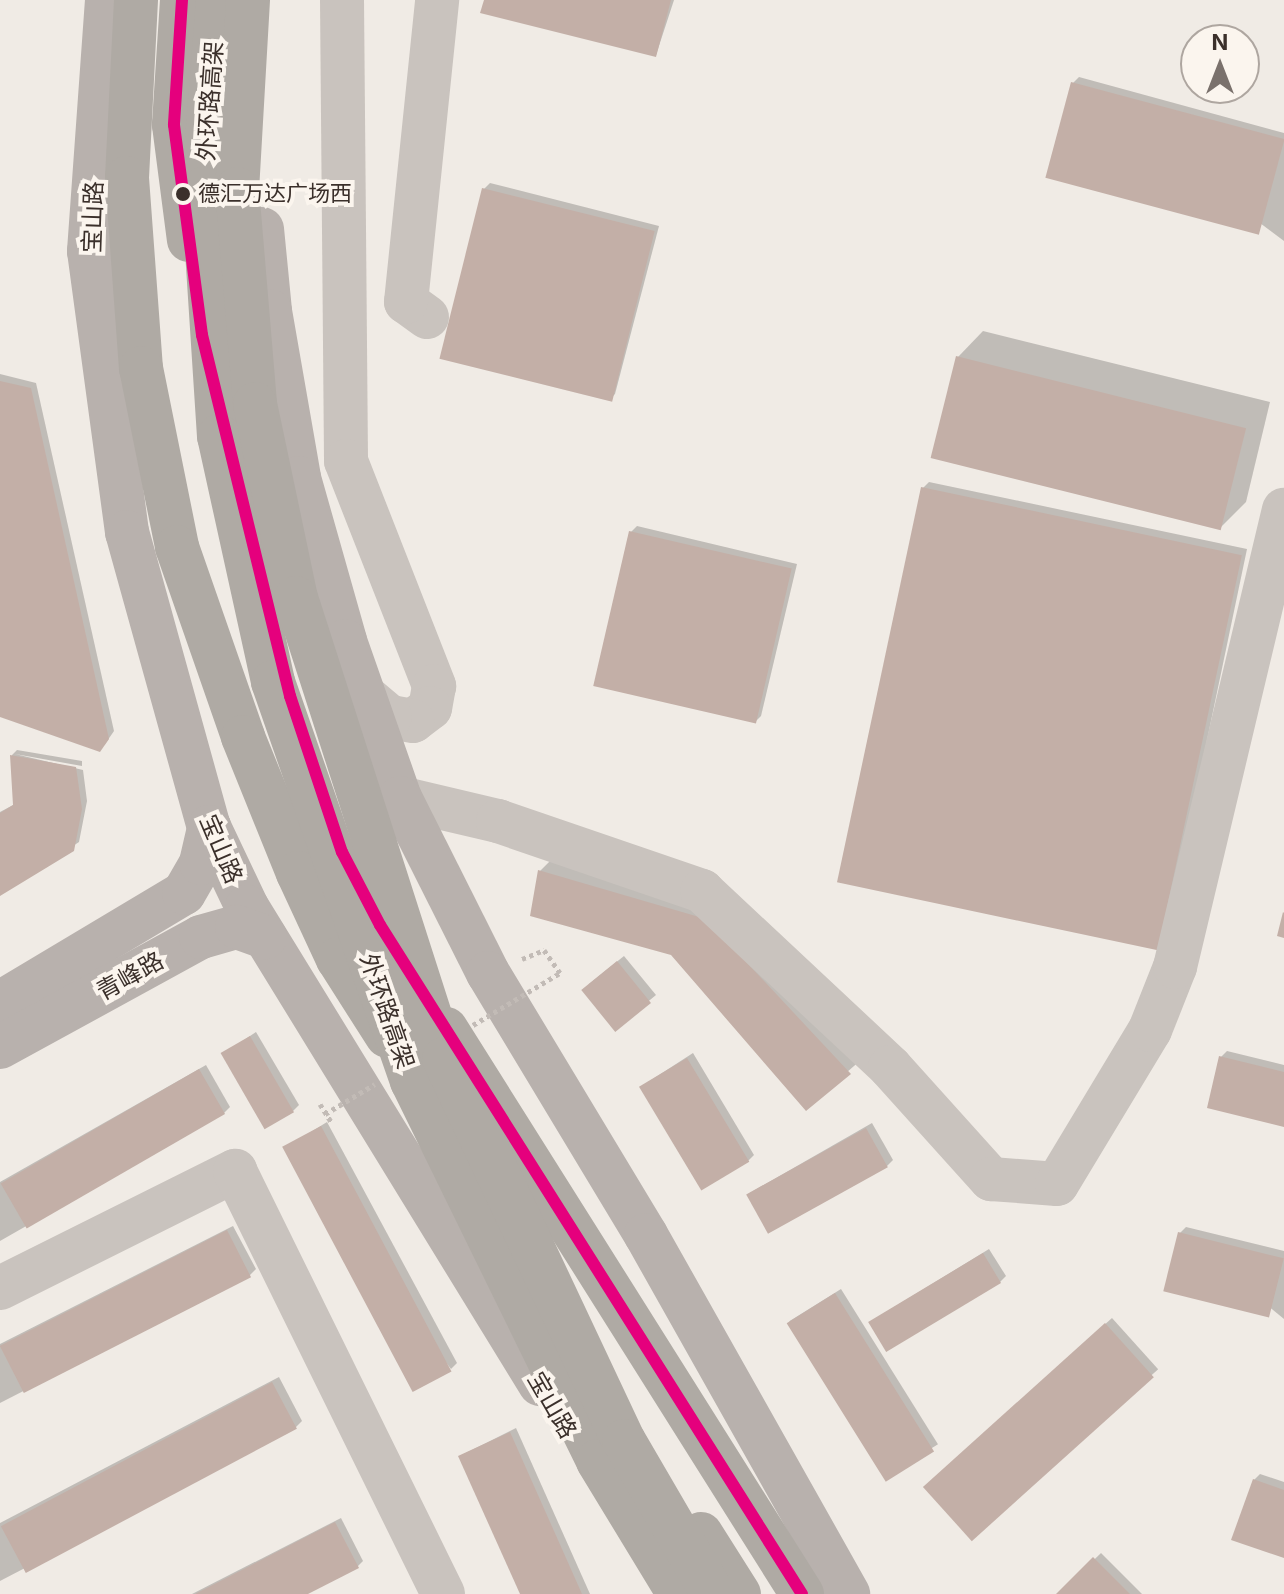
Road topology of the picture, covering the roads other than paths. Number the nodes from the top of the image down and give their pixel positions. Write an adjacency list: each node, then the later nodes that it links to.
1 (107, 0): 13 (main road, 宝山路)
2 (136, 0): 22 (highway)
3 (182, 0): 23 (highway)
4 (218, 0): 20 (highway, 外环路高架, bridge)
5 (248, 0): 21 (highway, 外环路高架, bridge)
6 (265, 0): 11 (main road)
7 (342, 0): 11 (street)
8 (437, 0): 9 (street)
9 (427, 317)
10 (1284, 510): 12 (street)
11 (366, 697): 12 (main road)
12 (400, 798): 24 (main road)
13 (209, 827): 14 (main road, 宝山路); 15 (main road, 青峰路)
14 (265, 937): 16 (main road, 青峰路); 19 (main road, 宝山路)
15 (0, 1003)
16 (0, 1047)
17 (0, 1288): 18 (street)
18 (443, 1594)
19 (661, 1594)
20 (679, 1594)
21 (713, 1594)
22 (739, 1594)
23 (802, 1594)
24 (848, 1594)

